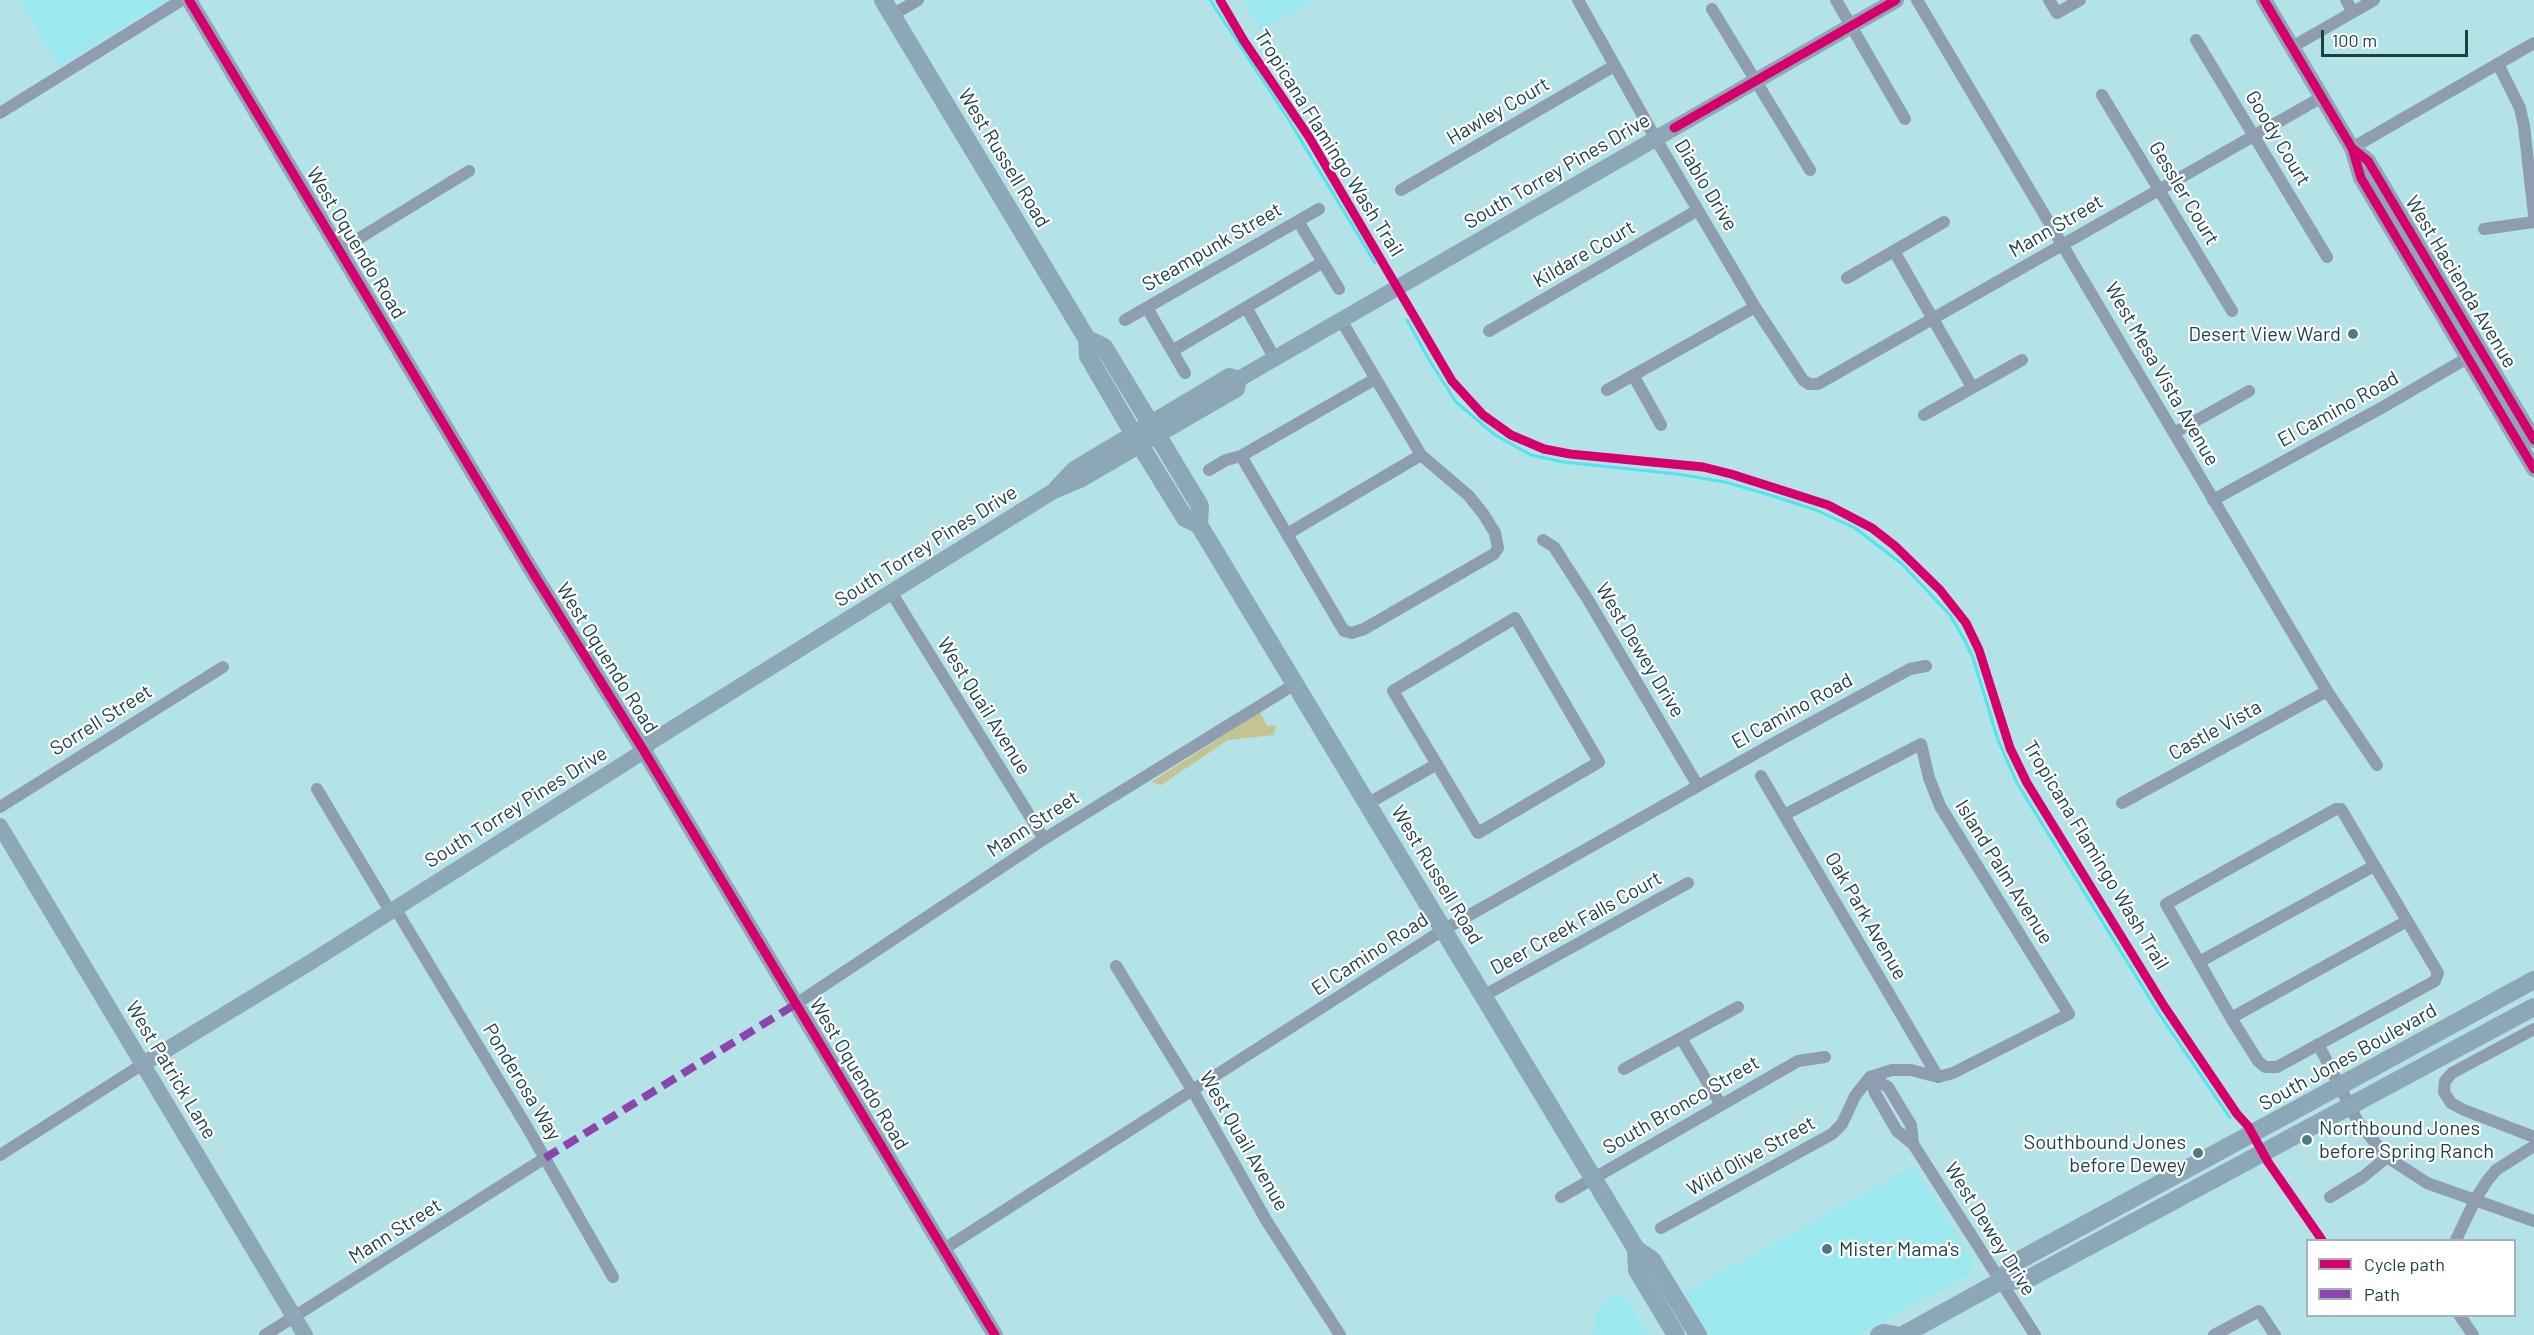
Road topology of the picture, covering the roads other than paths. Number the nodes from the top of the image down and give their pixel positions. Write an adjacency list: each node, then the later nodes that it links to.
1 (182, 0): 25 (street)
2 (189, 0): 42 (street, West Oquendo Road)
3 (918, 0): 13 (street)
4 (1578, 0): 21 (street, Diablo Drive)
5 (1836, 0): 16 (street)
6 (1896, 0): 16 (street, South Torrey Pines Drive)
7 (1917, 0): 41 (street, West Mesa Vista Avenue)
8 (2049, 0): 9 (street)
9 (2080, 0)
10 (2264, 0): 19 (street, West Hacienda Avenue)
11 (2346, 0): 15 (street)
12 (2374, 0): 15 (street)
13 (887, 8): 56 (main road, West Russell Road)
14 (1712, 9): 22 (street)
15 (2353, 12): 19 (street)
16 (1851, 26): 22 (street, South Torrey Pines Drive); 26 (street)
17 (2196, 40): 27 (street, Goody Court)
18 (2534, 43): 20 (street)
19 (2292, 47): 24 (street, West Hacienda Avenue)
20 (2498, 64): 29 (street); 36 (street)
21 (1614, 66): 28 (street, Diablo Drive); 32 (street, Hawley Court)
22 (1756, 81): 28 (street, South Torrey Pines Drive); 30 (street)
23 (2103, 94): 33 (street, Gessler Court)
24 (2322, 97): 27 (street, Mann Street); 29 (street, West Hacienda Avenue)
25 (0, 113)
26 (1905, 119)
27 (2254, 136): 33 (street, Mann Street); 44 (street, Goody Court)
28 (1656, 139): 35 (street, Diablo Drive); 54 (street, South Torrey Pines Drive)
29 (2352, 148): 58 (street, West Hacienda Avenue)
30 (1810, 170)
31 (469, 171): 42 (street)
32 (1401, 190)
33 (2159, 190): 41 (street, Mann Street); 51 (street, Gessler Court)
34 (1319, 209): 37 (street, Steampunk Street)
35 (1698, 210): 49 (street, Diablo Drive); 55 (street, Kildare Court)
36 (2534, 215)
37 (1298, 221): 45 (street); 50 (street, Steampunk Street)
38 (1944, 222): 43 (street)
39 (2534, 222): 40 (street)
40 (2484, 229)
41 (2063, 244): 52 (street, Mann Street); 71 (street, West Mesa Vista Avenue)
42 (340, 250): 87 (street, West Oquendo Road)
43 (1894, 251): 46 (street); 52 (street)
44 (2326, 257)
45 (1323, 262): 47 (street); 48 (street)
46 (1847, 278)
47 (1339, 289)
48 (1246, 307): 57 (street); 59 (street)
49 (1755, 307): 62 (street); 64 (street, Diablo Drive)
50 (1147, 308): 53 (street, Steampunk Street); 57 (street)
51 (2232, 311)
52 (1933, 319): 64 (street, Mann Street); 65 (street)
53 (1125, 320)
54 (1341, 320): 59 (street, South Torrey Pines Drive); 63 (street)
55 (1489, 331)
56 (1087, 339): 70 (main road, West Russell Road); 72 (main road, West Russell Road)
57 (1172, 351): 61 (street)
58 (2474, 354): 73 (street, West Hacienda Avenue); 76 (street, West Hacienda Avenue); 78 (street, El Camino Road)
59 (1275, 359): 70 (street, South Torrey Pines Drive)
60 (2022, 360): 65 (street)
61 (1185, 373)
62 (1633, 375): 66 (street); 69 (street)
63 (1376, 379): 74 (street); 75 (street)
64 (1809, 384)
65 (1972, 387): 68 (street)
66 (1607, 390)
67 (2249, 391): 71 (street)
68 (1924, 415)
69 (1661, 425)
70 (1154, 429): 72 (street, South Torrey Pines Drive); 79 (main road, West Russell Road)
71 (2174, 433): 78 (street, West Mesa Vista Avenue)
72 (1137, 439): 79 (main road, West Russell Road); 82 (street, South Torrey Pines Drive)
73 (2534, 440)
74 (1421, 455): 80 (street); 80 (street)
75 (1241, 456): 77 (street); 80 (street)
76 (2534, 469)
77 (1209, 470)
78 (2212, 500): 86 (street, West Mesa Vista Avenue)
79 (1198, 525): 85 (main road, West Russell Road)
80 (1287, 534)
81 (1543, 540): 91 (street, West Dewey Drive)
82 (891, 592): 87 (street, South Torrey Pines Drive); 98 (street, West Quail Avenue)
83 (1926, 666): 91 (street, El Camino Road)
84 (223, 668): 95 (street, Sorrell Street)
85 (1295, 684): 94 (main road, West Russell Road); 98 (street, Mann Street)
86 (2327, 691): 89 (street, West Mesa Vista Avenue); 93 (street, Castle Vista)
87 (644, 751): 101 (street, South Torrey Pines Drive); 108 (street, West Oquendo Road)
88 (1437, 764): 88 (street); 94 (street)
89 (2378, 765)
90 (1761, 776): 96 (street, Oak Park Avenue)
91 (1698, 786): 103 (street, El Camino Road)
92 (317, 789): 101 (street, Ponderosa Way)
93 (2122, 803)
94 (1367, 804): 103 (main road, West Russell Road)
95 (0, 807)
96 (1784, 815): 119 (street, Oak Park Avenue); 119 (street, Island Palm Avenue)
97 (0, 826): 116 (street, West Patrick Lane)
98 (1044, 839): 108 (street, Mann Street)
99 (2374, 866): 102 (street); 104 (street); 104 (street)
100 (1688, 883): 107 (street, Deer Creek Falls Court)
101 (393, 909): 116 (street, South Torrey Pines Drive); 128 (street, Ponderosa Way)
102 (2407, 921): 111 (street); 114 (street)
103 (1443, 930): 107 (main road, West Russell Road); 121 (street, El Camino Road)
104 (2199, 962): 111 (street)
105 (1116, 966): 121 (street, West Quail Avenue)
106 (2534, 980): 120 (main road, South Jones Boulevard)
107 (1483, 996): 130 (main road, West Russell Road)
108 (796, 1004): 139 (street, West Oquendo Road)
109 (2534, 1006): 123 (main road, South Jones Boulevard)
110 (1738, 1007): 113 (street)
111 (2231, 1018): 114 (street)
112 (2534, 1029): 124 (street)
113 (1681, 1038): 117 (street); 122 (street)
114 (2318, 1044): 120 (street)
115 (1825, 1057): 122 (street, South Bronco Street)
116 (143, 1064): 126 (street, South Torrey Pines Drive); 142 (street, West Patrick Lane)
117 (1624, 1069)
118 (1870, 1077): 119 (street); 136 (street, Wild Olive Street); 141 (street, West Dewey Drive)
119 (1938, 1077)
120 (2339, 1087): 123 (street); 129 (main road, South Jones Boulevard)
121 (1193, 1091): 139 (street, El Camino Road); 147 (street, West Quail Avenue)
122 (1721, 1105): 130 (street, South Bronco Street)
123 (2349, 1106): 127 (street); 134 (main road, South Jones Boulevard)
124 (2534, 1137)
125 (2534, 1146): 133 (street)
126 (0, 1155)
127 (2387, 1157): 132 (street); 133 (street)
128 (545, 1158): 140 (street, Ponderosa Way); 142 (street, Mann Street)
129 (2196, 1165): 134 (main road); 141 (main road, South Jones Boulevard)
130 (1593, 1177): 131 (street, South Bronco Street); 138 (main road, West Russell Road)
131 (1561, 1197)
132 (2330, 1197)
133 (2475, 1200): 135 (street); 137 (street)
134 (2156, 1210): 141 (main road, South Jones Boulevard)
135 (2534, 1221)
136 (1661, 1228)
137 (2456, 1239)
138 (1636, 1249): 148 (main road, West Russell Road); 149 (main road, West Russell Road)
139 (944, 1250): 146 (street, West Oquendo Road)
140 (613, 1277)
141 (1999, 1282): 152 (main road, South Jones Boulevard); 153 (street, West Dewey Drive)
142 (294, 1317): 144 (street, Mann Street); 145 (street, West Patrick Lane)
143 (2461, 1317): 156 (street)
144 (265, 1335)
145 (305, 1335)
146 (995, 1335)
147 (1340, 1335)
148 (1676, 1335)
149 (1698, 1335)
150 (1879, 1335): 151 (main road)
151 (1895, 1335)
152 (1903, 1335)
153 (2035, 1335)
154 (2214, 1335): 155 (street)
155 (2275, 1335)
156 (2473, 1335)

